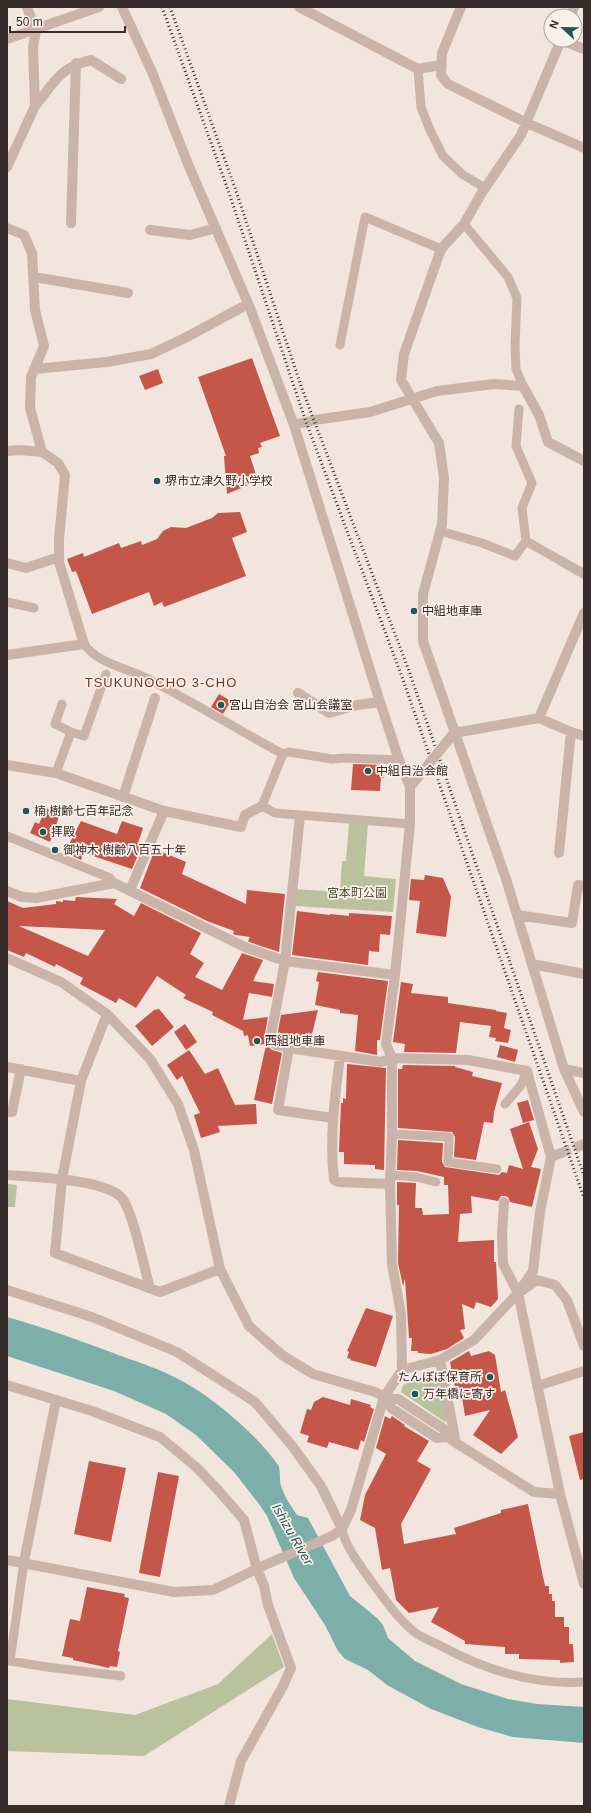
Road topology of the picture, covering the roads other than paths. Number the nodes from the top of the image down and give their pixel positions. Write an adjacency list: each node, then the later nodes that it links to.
1 (27, 7): 6 (street)
2 (99, 7): 6 (street)
3 (122, 7): 21 (street)
4 (299, 7): 11 (street)
5 (461, 7): 10 (street)
6 (36, 31): 7 (street); 13 (street)
7 (7, 39)
8 (558, 48): 14 (street)
9 (76, 63): 12 (street); 13 (street); 18 (street)
10 (441, 65): 11 (street); 14 (street)
11 (418, 69): 17 (lane)
12 (121, 79)
13 (36, 106): 16 (street)
14 (527, 123): 15 (street); 17 (street)
15 (584, 148)
16 (7, 167)
17 (485, 188): 19 (street)
18 (71, 223)
19 (464, 224): 23 (street); 29 (lane)
20 (7, 228): 24 (street)
21 (216, 228): 22 (street); 26 (street)
22 (150, 230)
23 (441, 249): 27 (lane); 30 (street)
24 (34, 277): 25 (street); 28 (street)
25 (128, 293)
26 (248, 304): 28 (street); 32 (street)
27 (340, 345)
28 (34, 369): 34 (street)
29 (523, 386): 30 (street); 35 (street)
30 (412, 399): 32 (street); 36 (street)
31 (519, 409): 37 (lane)
32 (294, 425): 50 (street)
33 (7, 451): 34 (street)
34 (42, 452): 38 (street)
35 (584, 461)
36 (440, 531): 37 (lane); 55 (street)
37 (526, 541): 39 (lane)
38 (59, 557): 40 (street); 45 (street)
39 (561, 561): 41 (street)
40 (7, 563)
41 (584, 574)
42 (7, 602): 43 (lane)
43 (34, 608)
44 (583, 618): 52 (street)
45 (84, 644): 46 (street); 57 (lane)
46 (7, 655)
47 (106, 674): 53 (lane)
48 (298, 694): 50 (street)
49 (155, 698): 62 (street)
50 (380, 702): 58 (street)
51 (62, 704): 53 (lane)
52 (539, 718): 54 (street); 55 (street)
53 (71, 732): 60 (lane)
54 (571, 732): 56 (street); 68 (street)
55 (454, 733): 61 (street, bridge); 73 (street)
56 (584, 736)
57 (283, 754): 58 (lane); 63 (lane)
58 (399, 760): 61 (street)
59 (7, 765): 60 (street)
60 (56, 773): 62 (street)
61 (410, 787): 66 (street)
62 (123, 797): 64 (street)
63 (262, 806): 64 (street); 65 (lane)
64 (164, 811): 71 (street)
65 (300, 816): 66 (lane); 75 (street)
66 (410, 824): 78 (street)
67 (7, 836): 69 (lane)
68 (559, 853)
69 (114, 883): 71 (street); 72 (street)
70 (584, 886): 73 (street)
71 (130, 890): 75 (street)
72 (7, 891)
73 (517, 915): 76 (street)
74 (7, 958): 79 (street)
75 (285, 961): 78 (street); 80 (street)
76 (532, 964): 77 (street); 85 (street)
77 (584, 974)
78 (395, 975): 82 (street)
79 (107, 1014): 88 (street); 102 (street)
80 (288, 1048): 81 (street); 92 (street)
81 (340, 1056): 82 (street); 92 (street)
82 (392, 1058): 86 (street); 93 (street)
83 (7, 1067): 84 (street)
84 (21, 1069): 88 (street); 90 (street)
85 (564, 1069): 87 (street); 91 (street)
86 (527, 1071): 89 (lane); 95 (street)
87 (584, 1073)
88 (81, 1081): 98 (street)
89 (505, 1104)
90 (7, 1112)
91 (584, 1112)
92 (333, 1118): 99 (street)
93 (392, 1134): 96 (lane); 99 (street)
94 (561, 1153): 95 (street)
95 (551, 1156): 105 (street)
96 (497, 1169)
97 (7, 1175): 98 (street)
98 (62, 1179): 103 (street); 103 (street)
99 (390, 1180): 100 (lane); 108 (street)
100 (436, 1182)
101 (504, 1202): 105 (street)
102 (220, 1269): 103 (street); 112 (street)
103 (150, 1288)
104 (7, 1290): 116 (street)
105 (518, 1293): 106 (street); 107 (street); 111 (street)
106 (584, 1346)
107 (440, 1360): 108 (street); 114 (street)
108 (402, 1370): 112 (street)
109 (584, 1371): 111 (street)
110 (7, 1385): 113 (street)
111 (537, 1386): 115 (street)
112 (391, 1398): 114 (street); 116 (street)
113 (56, 1400): 118 (street); 119 (street)
114 (449, 1436): 115 (street)
115 (560, 1494): 120 (street)
116 (342, 1529): 119 (street); 122 (lane)
117 (7, 1560): 118 (street)
118 (24, 1562): 119 (street); 121 (lane)
119 (261, 1567): 123 (street)
120 (584, 1584)
121 (121, 1676)
122 (584, 1682)
123 (229, 1806)

